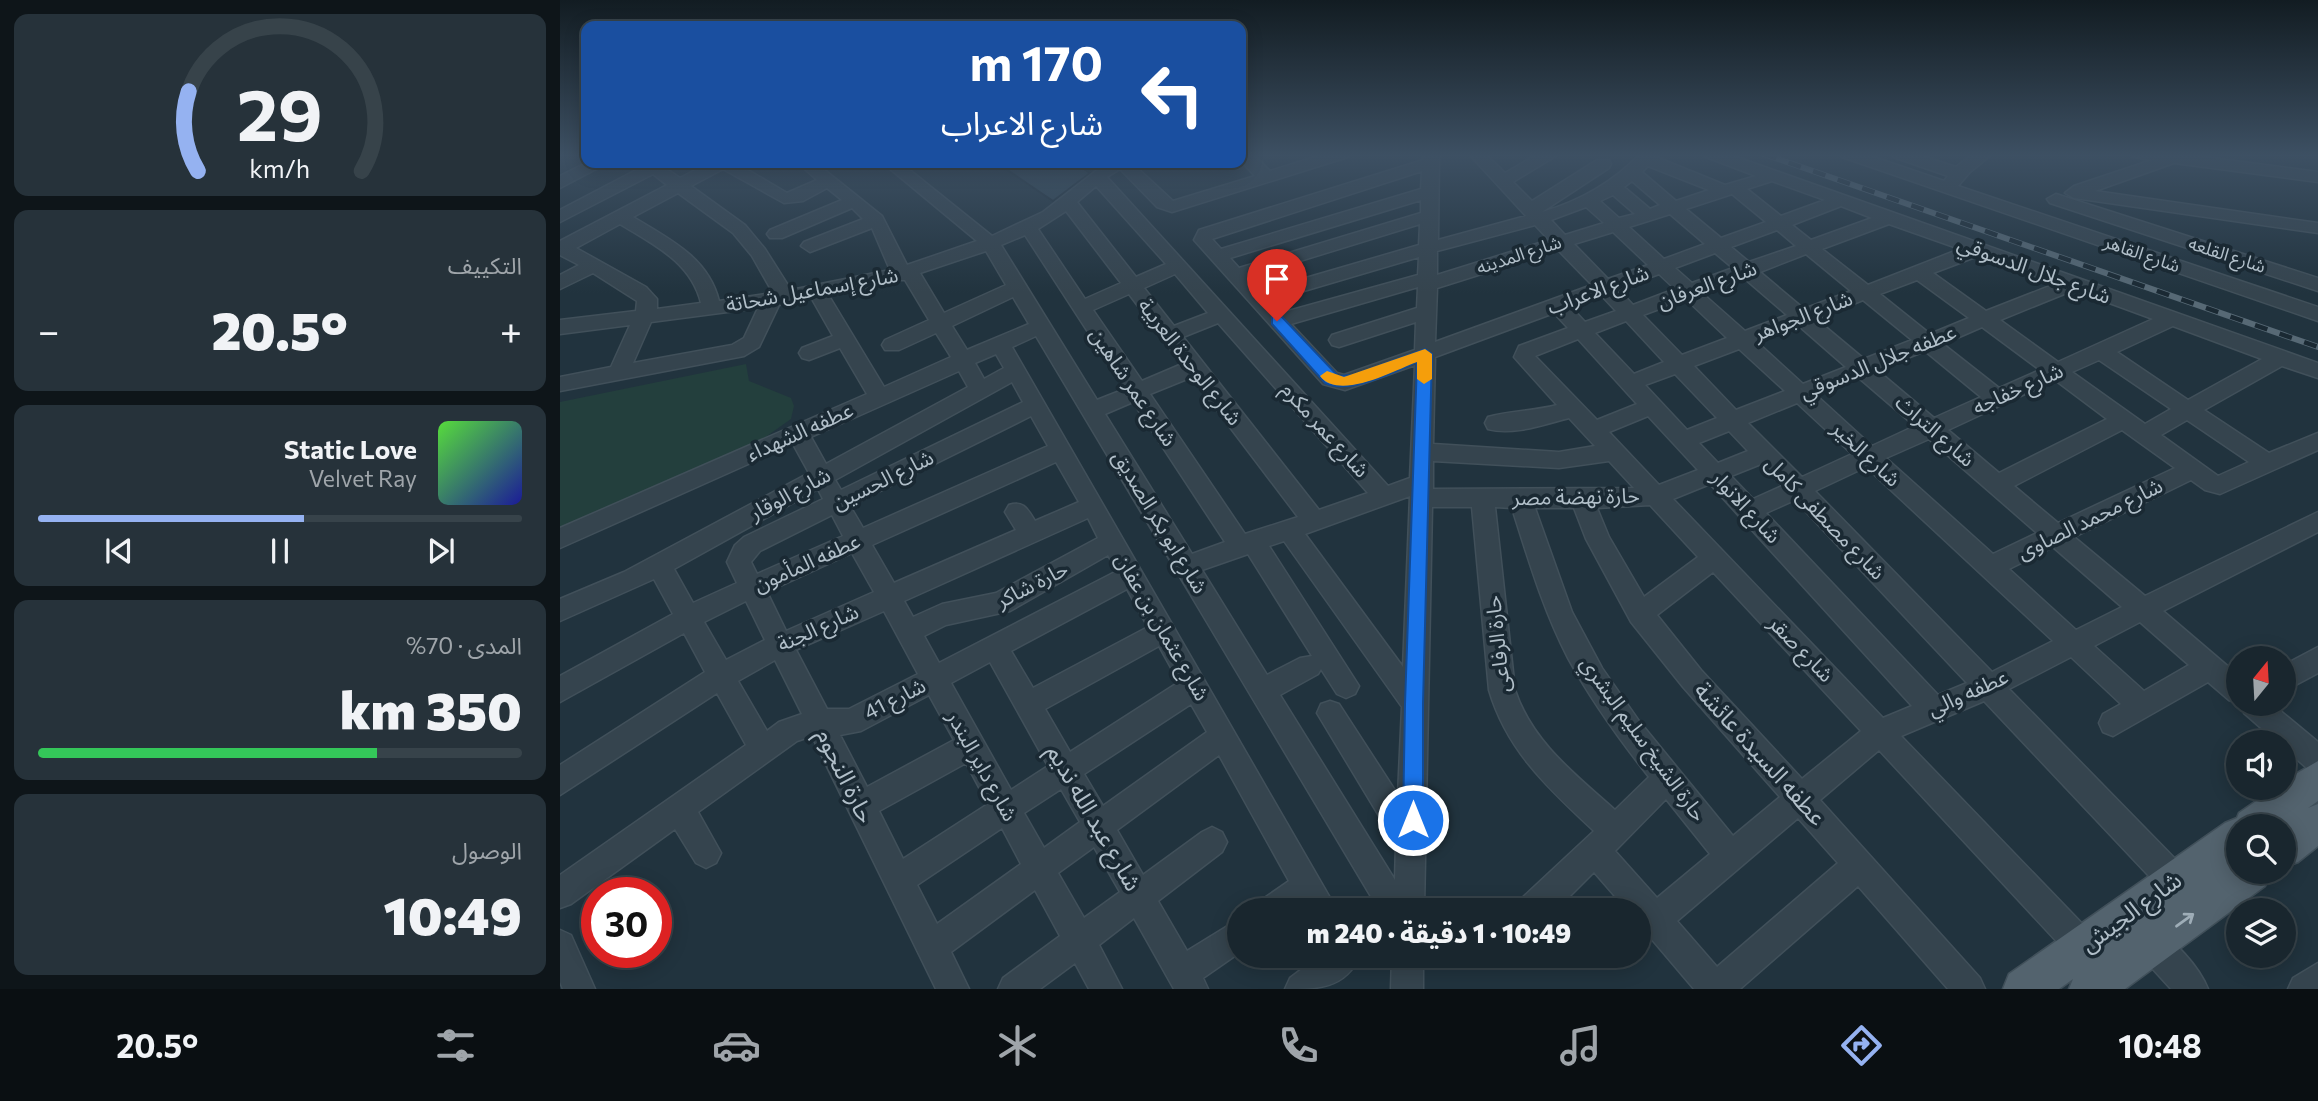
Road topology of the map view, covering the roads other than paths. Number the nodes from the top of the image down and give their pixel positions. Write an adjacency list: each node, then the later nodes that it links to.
1 (590, 200): 30 (street)
2 (652, 200): 31 (street)
3 (700, 200): 68 (street)
4 (937, 200): 42 (street, شارع ابو بكر الصديق)
5 (1118, 200): 52 (street, شارع عمر مكرم)
6 (1160, 200): 7 (street)
7 (1194, 200)
8 (1313, 200): 49 (street)
9 (1349, 200): 28 (street)
10 (1429, 200): 25 (street)
11 (1521, 200): 27 (street, شارع مصطفى كامل)
12 (1553, 200): 27 (street)
13 (1630, 200): 29 (street)
14 (1668, 200): 26 (street, شارع التراث)
15 (1695, 200): 26 (street, شارع المدينه)
16 (1746, 200): 35 (street)
17 (1996, 200): 33 (street, شارع القاهر)
18 (2054, 200): 33 (street)
19 (2060, 200): 61 (street, شارع القلعه)
20 (2124, 200): 38 (street)
21 (854, 201): 34 (street); 39 (street)
22 (1590, 201): 27 (street); 36 (street, شارع الخير)
23 (1842, 201): 32 (street, شارع جلال الدسوقي); 35 (street, شارع الاعراب)
24 (1068, 202): 37 (street, شارع إسماعيل شحاتة); 62 (street, شارع الوحدة العربية)
25 (1429, 204): 28 (street); 40 (street); 47 (street)
26 (1673, 207): 29 (street, شارع المدينه); 44 (street, شارع التراث)
27 (1534, 214): 41 (street, شارع مصطفى كامل); 47 (street)
28 (1354, 215): 40 (street); 49 (street)
29 (1647, 215): 36 (street, شارع المدينه)
30 (560, 217)
31 (621, 217): 46 (street); 71 (street)
32 (1888, 218): 45 (street, شارع العرفان); 48 (street, شارع جلال الدسوقي)
33 (2035, 218): 75 (street, شارع القاهر)
34 (876, 220): 43 (street); 56 (street)
35 (1779, 224): 44 (street, شارع الاعراب); 45 (street)
36 (1616, 225): 41 (street, شارع المدينه); 53 (street, شارع الخير)
37 (1028, 227): 42 (street, شارع إسماعيل شحاتة); 72 (street, شارع عمر شاهين)
38 (2318, 228)
39 (776, 233)
40 (1369, 234): 50 (street); 57 (street)
41 (1561, 242): 58 (street, شارع المدينه); 64 (street, شارع مصطفى كامل)
42 (990, 243): 56 (street, شارع إسماعيل شحاتة); 63 (street, شارع ابو بكر الصديق)
43 (810, 246)
44 (1718, 246): 53 (street, شارع الاعراب); 54 (street, شارع التراث)
45 (1809, 247): 54 (street, شارع العرفان); 66 (street)
46 (561, 248): 51 (street)
47 (1428, 248): 50 (street); 58 (street)
48 (1976, 250): 55 (street, شارع الجواهر); 60 (street, شارع جلال الدسوقي)
49 (1217, 256): 57 (street)
50 (1389, 259): 69 (street)
51 (593, 265): 59 (street); 77 (street)
52 (1177, 266): 62 (street); 76 (street, شارع عمر مكرم)
53 (1662, 267): 64 (street, شارع الاعراب); 65 (street, شارع الخير)
54 (1747, 270): 65 (street, شارع العرفان); 78 (street, شارع التراث)
55 (1919, 272): 66 (street, شارع الجواهر); 79 (street)
56 (906, 274): 67 (street, شارع إسماعيل شحاتة); 82 (street)
57 (1235, 275): 69 (street)
58 (1427, 281): 73 (street); 81 (street, شارع المدينه)
59 (560, 283)
60 (2072, 284): 79 (street, عطفه جلال الدسوقي); 80 (street, شارع جلال الدسوقي)
61 (2318, 285)
62 (1132, 286): 72 (street); 86 (street, شارع الوحدة العربية)
63 (1017, 288): 82 (street); 83 (street, شارع ابو بكر الصديق)
64 (1605, 288): 70 (street, شارع الاعراب); 74 (street, شارع مصطفى كامل)
65 (1689, 291): 74 (street, شارع العرفان); 89 (street, شارع الخير)
66 (1865, 292): 78 (street, شارع الجواهر); 90 (street)
67 (818, 293): 68 (street, شارع إسماعيل شحاتة); 87 (street)
68 (779, 298): 71 (street, شارع إسماعيل شحاتة); 105 (street)
69 (1256, 299): 81 (street)
70 (1558, 305): 84 (street, شارع الانوار); 96 (street, شارع الاعراب)
71 (711, 307): 77 (street, شارع إسماعيل شحاتة)
72 (1081, 308): 109 (street, شارع عمر شاهين)
73 (1426, 312): 88 (street); 96 (street)
74 (1629, 313): 84 (street, شارع العرفان); 99 (street, شارع مصطفى كامل)
75 (2318, 314)
76 (1221, 315): 86 (street); 139 (street, شارع عمر مكرم)
77 (645, 316): 85 (street, شارع إسماعيل شحاتة); 105 (street)
78 (1801, 317): 89 (street, شارع الجواهر); 101 (street, شارع التراث)
79 (1984, 319): 90 (street, عطفه جلال الدسوقي); 104 (street)
80 (2171, 319): 94 (street, شارع خفاجه); 97 (street, شارع جلال الدسوقي)
81 (1277, 321): 96 (street, شارع الاعراب)
82 (941, 323): 92 (street); 98 (street)
83 (1041, 326): 91 (street, عطفه الشهداء); 117 (street, شارع ابو بكر الصديق)
84 (1582, 331): 93 (street, شارع العرفان); 106 (street, شارع الانوار)
85 (562, 332)
86 (1170, 335): 100 (street, شارع الوحدة العربية)
87 (846, 338): 95 (street); 111 (street)
88 (1339, 340)
89 (1741, 340): 99 (street, شارع الجواهر); 110 (street, شارع الخير)
90 (1927, 342): 101 (street, عطفه جلال الدسوقي); 112 (street)
91 (1001, 344): 98 (street, عطفه الشهداء); 102 (street, شارع عثمان بن عفان)
92 (892, 345)
93 (1526, 351): 115 (street, شارع صقر)
94 (2101, 351): 104 (street, شارع خفاجه); 116 (street)
95 (809, 353)
96 (1425, 354): 128 (street)
97 (2281, 358): 103 (street, شارع جلال الدسوقي); 116 (street)
98 (963, 360): 108 (street); 111 (street, عطفه الشهداء)
99 (1678, 364): 106 (street, شارع الجواهر); 118 (street, شارع مصطفى كامل)
100 (1195, 367): 109 (street); 148 (street, شارع الوحدة العربية)
101 (1862, 369): 110 (street, عطفه جلال الدسوقي); 121 (street, شارع التراث)
102 (1016, 371): 108 (street, شارع الوقار); 113 (street, شارع عثمان بن عفان)
103 (2318, 371)
104 (2056, 372): 112 (street, شارع خفاجه); 119 (street)
105 (619, 373): 107 (street)
106 (1630, 383): 114 (street, شارع الانوار)
107 (560, 384)
108 (981, 391): 135 (street, شارع الوقار)
109 (1137, 392): 117 (street); 156 (street, شارع عمر شاهين)
110 (1800, 394): 118 (street, عطفه جلال الدسوقي); 131 (street, شارع الخير)
111 (880, 397): 123 (street, عطفه الشهداء)
112 (1997, 398): 121 (street, شارع خفاجه)
113 (1035, 405): 127 (street, شارع عثمان بن عفان); 144 (street, شارع الحسين)
114 (1652, 406): 122 (street); 125 (street, شارع الانوار)
115 (1573, 409): 120 (street); 122 (street, شارع صقر)
116 (2188, 410): 124 (street); 132 (street)
117 (1092, 411): 160 (street, شارع ابو بكر الصديق)
118 (1732, 421): 125 (street, عطفه جلال الدسوقي); 130 (street, شارع مصطفى كامل)
119 (2123, 421): 124 (street); 136 (street)
120 (1496, 423)
121 (1931, 428): 131 (street, شارع خفاجه); 136 (street, شارع التراث)
122 (1593, 430): 129 (street, شارع صقر)
123 (798, 433): 135 (street, شارع داير البندر); 153 (street, عطفه الشهداء)
124 (2143, 435): 133 (street)
125 (1684, 440): 134 (street, شارع الانوار)
126 (2318, 441): 132 (street)
127 (1061, 450): 145 (street, شارع عثمان بن عفان); 154 (street, عطفه المأمون)
128 (1423, 452): 129 (street); 138 (street)
129 (1614, 452): 140 (street, شارع صقر)
130 (1764, 454): 134 (street, حارة نهضة مصر); 137 (street, شارع مصطفى كامل)
131 (1869, 457): 137 (street, شارع خفاجه); 161 (street, شارع الخير)
132 (2267, 464): 133 (street)
133 (2191, 470): 152 (street, شارع محمد الصاوى)
134 (1714, 473): 140 (street, حارة نهضة مصر); 146 (street, شارع الانوار)
135 (822, 477): 144 (street, شارع داير البندر); 159 (street, شارع الوقار)
136 (1997, 484): 152 (street, شارع التراث)
137 (1798, 489): 146 (street, شارع خفاجه); 183 (street, شارع مصطفى كامل)
138 (1422, 490): 139 (street, حارة نهضة مصر); 141 (street, حارة نهضة مصر); 187 (street)
139 (1384, 496): 148 (street, حارة نهضة مصر)
140 (1655, 496): 143 (street, حارة نهضة مصر); 157 (street, شارع صقر)
141 (1483, 498): 142 (street, حارة نهضة مصر); 211 (street, حارة الرفاعى)
142 (1520, 498): 143 (street, حارة نهضة مصر); 200 (street, حارة الشيخ سليم البشري)
143 (1582, 499): 167 (street, عطفه السيدة عائشة)
144 (837, 502): 154 (street, شارع داير البندر); 158 (street, شارع الحسين)
145 (1093, 506): 151 (street, شارع الجنة); 155 (street, شارع عثمان بن عفان)
146 (1749, 511): 189 (street, شارع الانوار)
147 (1017, 512): 151 (street)
148 (1314, 520): 150 (street, حارة نهضة مصر)
149 (2318, 521): 165 (street, عطفه والي)
150 (1288, 529): 156 (street, حارة نهضة مصر); 187 (street)
151 (1031, 534): 164 (street, شارع الجنة)
152 (2056, 535): 161 (street, شارع محمد الصاوى); 165 (street, شارع التراث)
153 (560, 538)
154 (858, 541): 163 (street, عطفه المأمون); 164 (street, شارع داير البندر)
155 (1113, 541): 162 (street, شارع عثمان بن عفان); 169 (street, حارة شاكر)
156 (1246, 543): 160 (street, حارة نهضة مصر); 182 (street, شارع عمر شاهين)
157 (1714, 558): 167 (street); 194 (street, شارع صقر)
158 (739, 562): 163 (street, حارة النجوم)
159 (659, 565): 166 (street, شارع الوقار); 168 (street)
160 (1186, 566): 185 (street, شارع ابو بكر الصديق)
161 (1989, 567): 171 (street, شارع الخير)
162 (1132, 575): 170 (street, شارع عثمان بن عفان); 173 (street, شارع 41)
163 (752, 588): 168 (street, عطفه المأمون); 172 (street, حارة النجوم)
164 (889, 597): 169 (street, شارع داير البندر); 172 (street, شارع الجنة)
165 (2143, 609): 171 (street, عطفه والي); 176 (street, شارع التراث)
166 (560, 610)
167 (1640, 614): 203 (street, عطفه السيدة عائشة)
168 (688, 617): 178 (street); 184 (street, عطفه المأمون)
169 (908, 631): 179 (street, شارع داير البندر)
170 (1164, 631): 181 (street, شارع عثمان بن عفان); 186 (street)
171 (2073, 644): 183 (street, عطفه والي); 188 (street, شارع الخير)
172 (780, 645): 178 (street, شارع الجنة); 192 (street, حارة النجوم)
173 (995, 647): 179 (street, شارع 41); 186 (street, شارع عبد الله نديم)
174 (2318, 659): 177 (street)
175 (1309, 666): 185 (street)
176 (2210, 667): 180 (street, شارع التراث); 188 (street)
177 (2296, 671)
178 (721, 676): 197 (street); 202 (street, شارع الجنة)
179 (934, 679): 192 (street, شارع 41); 196 (street, شارع داير البندر)
180 (2226, 681)
181 (1195, 686): 195 (street, شارع عثمان بن عفان); 199 (street)
182 (1346, 686)
183 (1987, 687): 189 (street, عطفه والي); 220 (street, شارع مصطفى كامل)
184 (560, 690)
185 (1264, 690): 225 (street, شارع ابو بكر الصديق)
186 (1028, 704): 199 (street, شارع عبد الله نديم)
187 (1414, 704): 213 (street)
188 (2142, 706): 193 (street)
189 (1933, 709): 194 (street, عطفه والي)
190 (1330, 713): 213 (street)
191 (2267, 716): 198 (street)
192 (818, 722): 197 (street, شارع 41); 204 (street, حارة النجوم)
193 (2113, 723)
194 (1880, 732): 203 (street, عطفه والي); 236 (street, شارع صقر)
195 (1224, 736): 209 (street); 224 (street, شارع عثمان بن عفان)
196 (971, 746): 204 (street); 206 (street, شارع داير البندر)
197 (762, 748): 205 (street, شارع 41)
198 (2318, 760)
199 (1067, 771): 206 (street); 209 (street, شارع عبد الله نديم)
200 (1669, 777): 211 (street); 216 (street, حارة الشيخ سليم البشري)
201 (2318, 779): 207 (main road)
202 (560, 781)
203 (1800, 798): 216 (street, عطفه والي); 217 (street, عطفه السيدة عائشة)
204 (861, 806): 219 (street, حارة النجوم)
205 (679, 808): 215 (street); 222 (street, شارع 41)
206 (1007, 810): 218 (street, شارع داير البندر); 219 (street)
207 (2269, 814)
208 (2318, 823): 210 (main road)
209 (1099, 826): 218 (street); 223 (street, شارع عبد الله نديم)
210 (2296, 839)
211 (1605, 840): 227 (street); 228 (street, حارة الرفاعى)
212 (1212, 842): 223 (street)
213 (1413, 844): 226 (street)
214 (2226, 845): 220 (main road, شارع الجيش)
215 (706, 853)
216 (1730, 856): 228 (street, عطفه والي)
217 (1859, 865): 245 (street); 246 (street, عطفه السيدة عائشة)
218 (1039, 869): 230 (street, شارع داير البندر); 233 (street)
219 (897, 880): 233 (street, حارة النجوم)
220 (2175, 881): 229 (main road, شارع الجيش)
221 (2228, 884): 229 (main road, شارع الجيش, one-way to 221)
222 (560, 893)
223 (1140, 896): 230 (street); 238 (street, شارع عبد الله نديم)
224 (1316, 898)
225 (1389, 898)
226 (1410, 898)
227 (1547, 898)
228 (1654, 919): 245 (street, حارة الرفاعى)
229 (2138, 931): 236 (main road, شارع الجيش); 248 (street)
230 (1079, 941): 241 (street); 242 (street, شارع داير البندر)
231 (1227, 945): 238 (street)
232 (560, 946): 239 (street)
233 (931, 947): 240 (street, حارة النجوم)
234 (1328, 968): 243 (street)
235 (1408, 968): 244 (street)
236 (2097, 976): 247 (main road, شارع الجيش)
237 (2318, 979): 249 (street)
238 (1188, 980)
239 (579, 989)
240 (953, 989)
241 (1014, 989)
242 (1105, 989)
243 (1301, 989)
244 (1407, 989)
245 (1715, 989)
246 (1969, 989)
247 (2024, 989)
248 (2192, 989)
249 (2304, 989)

